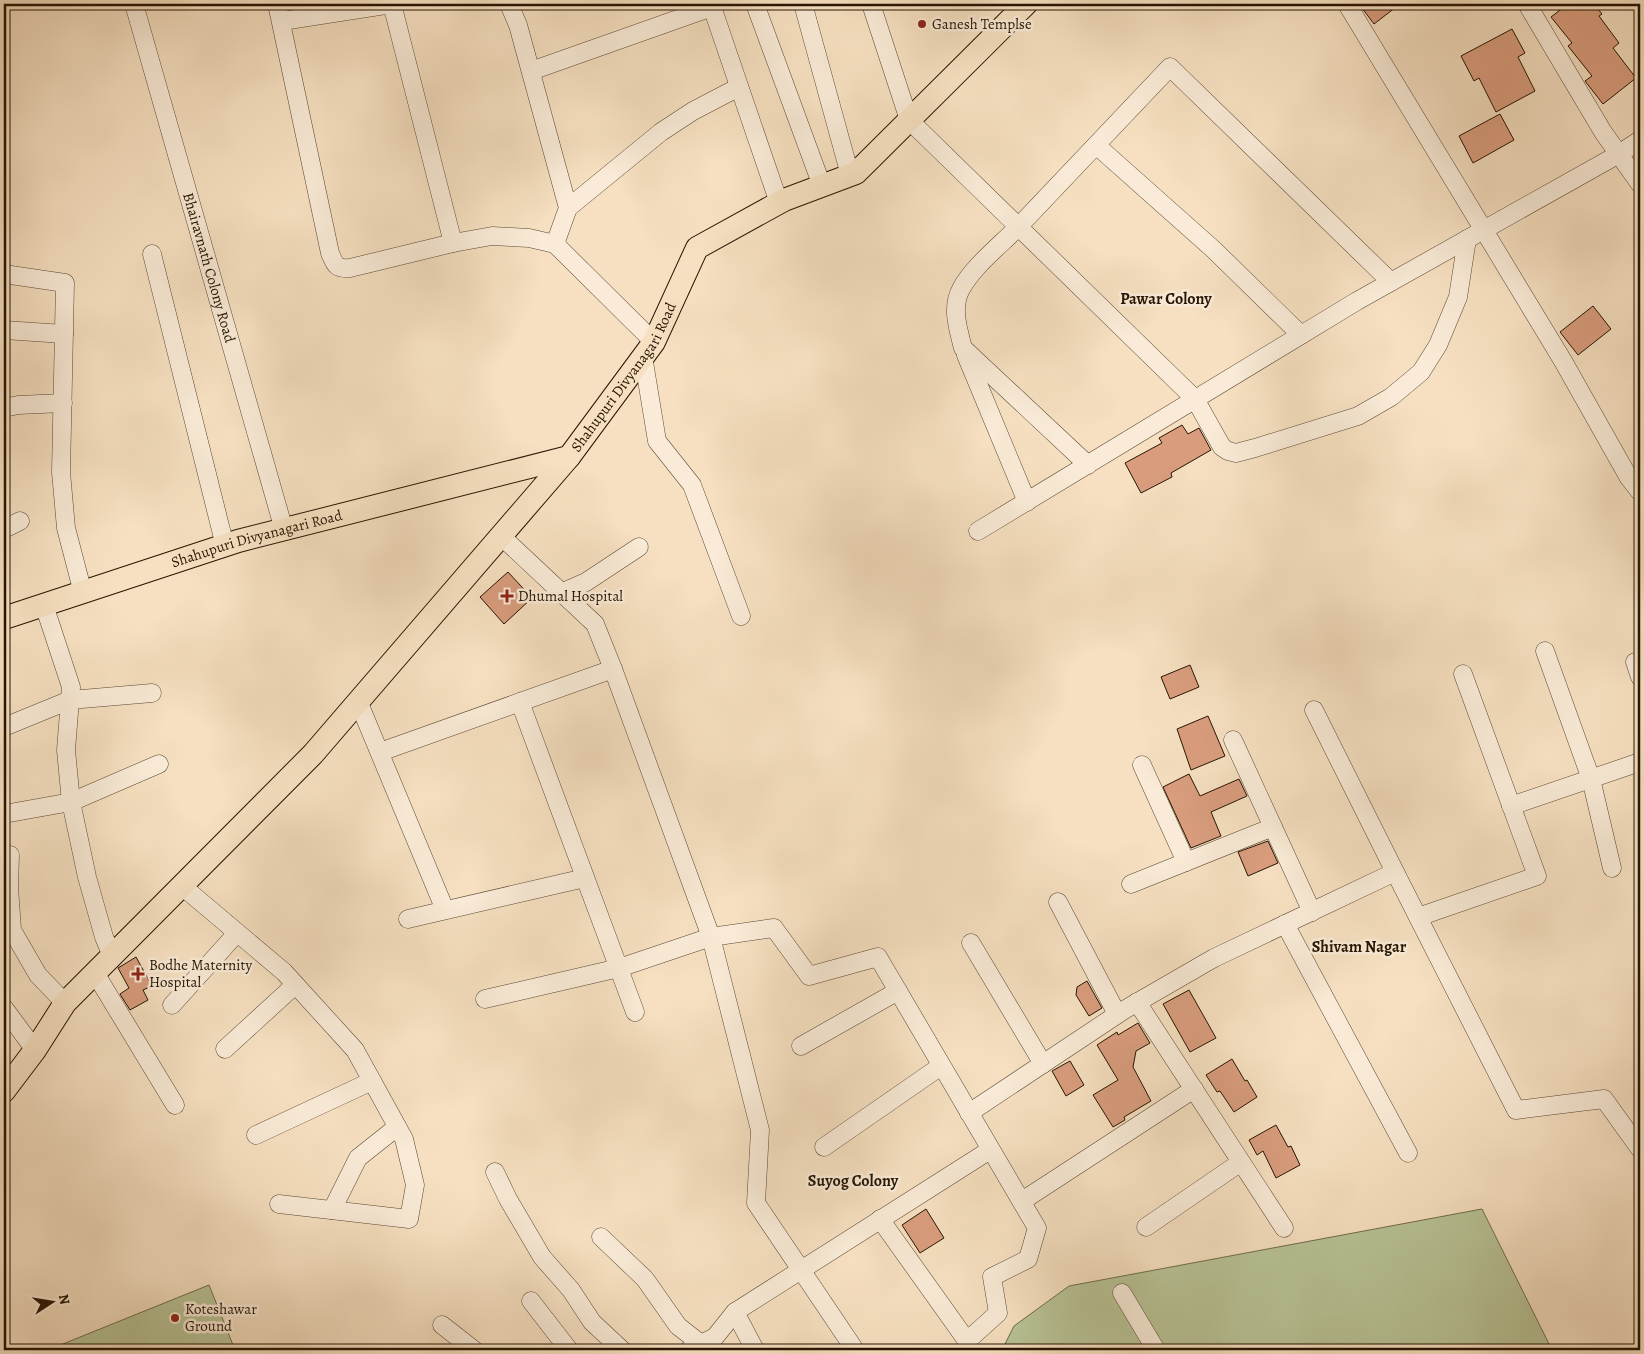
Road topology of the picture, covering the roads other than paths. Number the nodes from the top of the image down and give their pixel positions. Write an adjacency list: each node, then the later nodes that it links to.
1 (134, 4): 46 (street, Bhairavnath Colony Road)
2 (277, 4): 12 (street)
3 (392, 4): 12 (street); 27 (street)
4 (509, 4): 13 (street)
5 (755, 4): 21 (street)
6 (803, 4): 19 (street)
7 (1026, 4): 15 (main road, Shahupuri Divyanagari Road)
8 (1347, 4): 25 (street)
9 (1528, 4): 18 (street)
10 (711, 5): 13 (street); 14 (street)
11 (878, 8): 15 (street)
12 (282, 21): 27 (street)
13 (531, 71): 23 (street)
14 (740, 87): 22 (street); 23 (street)
15 (909, 120): 19 (main road, Shahupuri Divyanagari Road); 24 (street)
16 (1640, 140): 18 (street)
17 (1096, 144): 24 (street); 31 (street); 34 (street)
18 (1619, 154): 20 (street); 25 (street)
19 (850, 175): 21 (main road, Shahupuri Divyanagari Road)
20 (1640, 184)
21 (822, 186): 22 (main road, Shahupuri Divyanagari Road)
22 (779, 203): 36 (main road, Shahupuri Divyanagari Road)
23 (568, 208): 28 (street)
24 (1018, 227): 35 (street); 37 (street)
25 (1484, 230): 26 (street); 42 (street)
26 (1467, 239): 31 (street); 37 (street)
27 (453, 243): 28 (street)
28 (555, 244): 36 (street)
29 (152, 254): 49 (street)
30 (4, 274): 33 (street)
31 (1391, 282): 34 (street)
32 (4, 330): 33 (street)
33 (64, 334): 38 (street)
34 (1301, 335): 37 (street)
35 (963, 348): 41 (street); 43 (street)
36 (649, 349): 40 (main road, Shahupuri Divyanagari Road); 54 (street)
37 (1195, 400): 41 (street)
38 (63, 403): 39 (street); 51 (street)
39 (4, 408)
40 (569, 457): 46 (main road, Shahupuri Divyanagari Road); 48 (main road)
41 (1088, 464): 43 (street)
42 (1640, 492)
43 (1027, 502): 47 (street)
44 (20, 521): 45 (street)
45 (4, 529)
46 (284, 530): 49 (main road, Shahupuri Divyanagari Road)
47 (978, 531)
48 (501, 536): 52 (street); 61 (main road)
49 (225, 546): 51 (main road, Shahupuri Divyanagari Road)
50 (639, 547): 52 (street)
51 (83, 592): 53 (main road, Shahupuri Divyanagari Road)
52 (561, 592): 57 (street)
53 (44, 605): 55 (main road, Shahupuri Divyanagari Road); 60 (street)
54 (741, 616)
55 (4, 618)
56 (1545, 651): 70 (street)
57 (613, 668): 62 (street); 89 (street)
58 (1463, 674): 72 (street)
59 (152, 693): 60 (street)
60 (70, 700): 64 (street); 71 (street)
61 (358, 701): 66 (street); 81 (main road)
62 (520, 702): 66 (street); 79 (street)
63 (1314, 710): 78 (street)
64 (4, 727)
65 (1233, 740): 74 (street)
66 (380, 752): 83 (street)
67 (1640, 762): 70 (street)
68 (159, 764): 71 (street)
69 (1142, 765): 76 (street)
70 (1591, 779): 72 (street); 77 (street)
71 (71, 802): 73 (street); 91 (street)
72 (1511, 806): 85 (street)
73 (4, 814)
74 (1273, 827): 76 (street); 84 (street)
75 (10, 855): 97 (street)
76 (1186, 862): 80 (street)
77 (1612, 868)
78 (1395, 872): 84 (street); 85 (street)
79 (584, 878): 83 (street); 92 (street)
80 (1131, 884)
81 (182, 886): 88 (street); 91 (main road)
82 (1058, 902): 102 (street)
83 (444, 910): 86 (street)
84 (1312, 912): 87 (street)
85 (1418, 917): 116 (street)
86 (408, 919)
87 (1285, 924): 98 (street); 118 (street)
88 (237, 933): 94 (street); 99 (street)
89 (711, 937): 92 (street); 95 (street); 128 (street)
90 (971, 943): 106 (street)
91 (112, 956): 93 (main road)
92 (619, 968): 96 (street); 101 (street)
93 (95, 973): 97 (main road); 111 (street)
94 (296, 985): 104 (street); 108 (street)
95 (898, 991): 103 (street); 107 (street)
96 (485, 1000)
97 (66, 1002): 105 (main road)
98 (1137, 1002): 102 (street); 110 (street)
99 (172, 1005)
100 (4, 1008): 105 (street)
101 (635, 1012)
102 (1117, 1014): 106 (street)
103 (801, 1046)
104 (225, 1049)
105 (35, 1050): 109 (main road)
106 (1042, 1064): 112 (street)
107 (941, 1066): 112 (street); 115 (street)
108 (372, 1081): 113 (street); 114 (street)
109 (4, 1089)
110 (1194, 1089): 119 (street); 121 (street)
111 (175, 1105)
112 (968, 1113): 117 (street)
113 (397, 1127): 123 (street); 123 (street)
114 (256, 1135)
115 (824, 1147)
116 (1640, 1149)
117 (990, 1150): 121 (street); 124 (street)
118 (1408, 1153)
119 (1242, 1162): 125 (street); 126 (street)
120 (495, 1172): 136 (street)
121 (1022, 1201): 124 (street)
122 (279, 1204): 123 (street)
123 (332, 1210)
124 (880, 1219): 128 (street)
125 (1146, 1227)
126 (1284, 1228)
127 (601, 1237): 133 (street)
128 (801, 1270): 131 (street); 138 (street)
129 (1122, 1293): 139 (street)
130 (531, 1301): 135 (street)
131 (735, 1312): 133 (street); 137 (street)
132 (442, 1325): 134 (street)
133 (695, 1347)
134 (474, 1350)
135 (569, 1350)
136 (622, 1350)
137 (755, 1350)
138 (855, 1350)
139 (1156, 1350)

